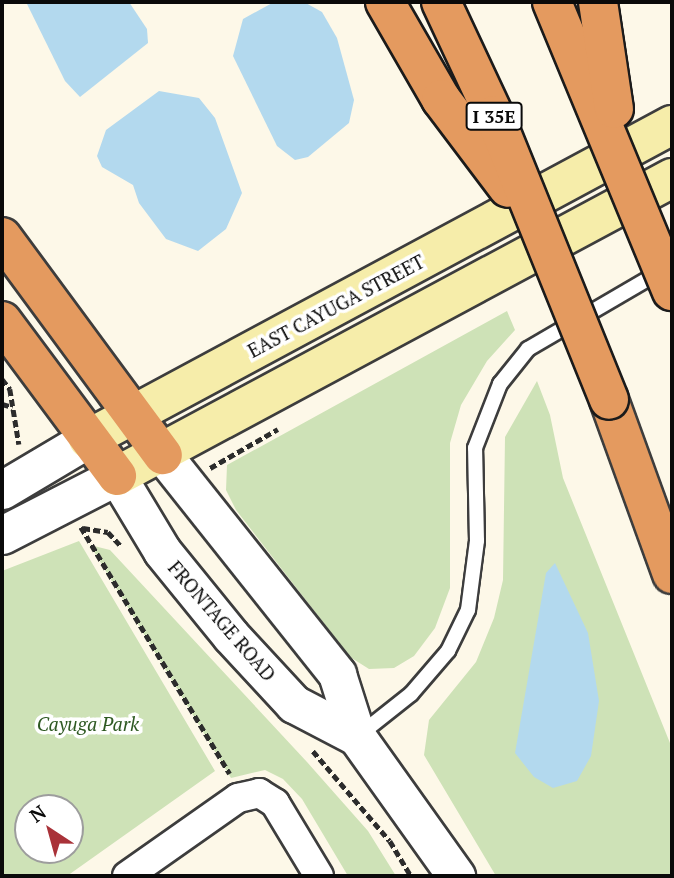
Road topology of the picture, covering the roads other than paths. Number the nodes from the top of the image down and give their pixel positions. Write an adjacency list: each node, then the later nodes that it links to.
1 (385, 2): 8 (highway, bridge)
2 (441, 2): 8 (highway, I 35E, bridge)
3 (552, 2): 6 (highway, bridge)
4 (598, 2): 6 (highway, bridge)
5 (672, 125): 13 (main road, EAST CAYUGA STREET)
6 (624, 173): 11 (highway, bridge)
7 (672, 178): 15 (main road)
8 (541, 232): 19 (highway, I 35E, bridge)
9 (2, 237): 13 (highway)
10 (672, 264): 20 (lane)
11 (672, 290)
12 (2, 320): 14 (highway)
13 (134, 412): 14 (main road, EAST CAYUGA STREET); 15 (highway)
14 (88, 439): 16 (highway); 17 (street, EAST CAYUGA STREET)
15 (163, 455): 16 (main road); 20 (street, FRONTAGE ROAD)
16 (117, 476): 18 (street); 20 (street, FRONTAGE ROAD)
17 (2, 490)
18 (2, 535)
19 (672, 574)
20 (357, 737): 23 (street, FRONTAGE ROAD)
21 (127, 876): 22 (street)
22 (319, 876)
23 (456, 876)

